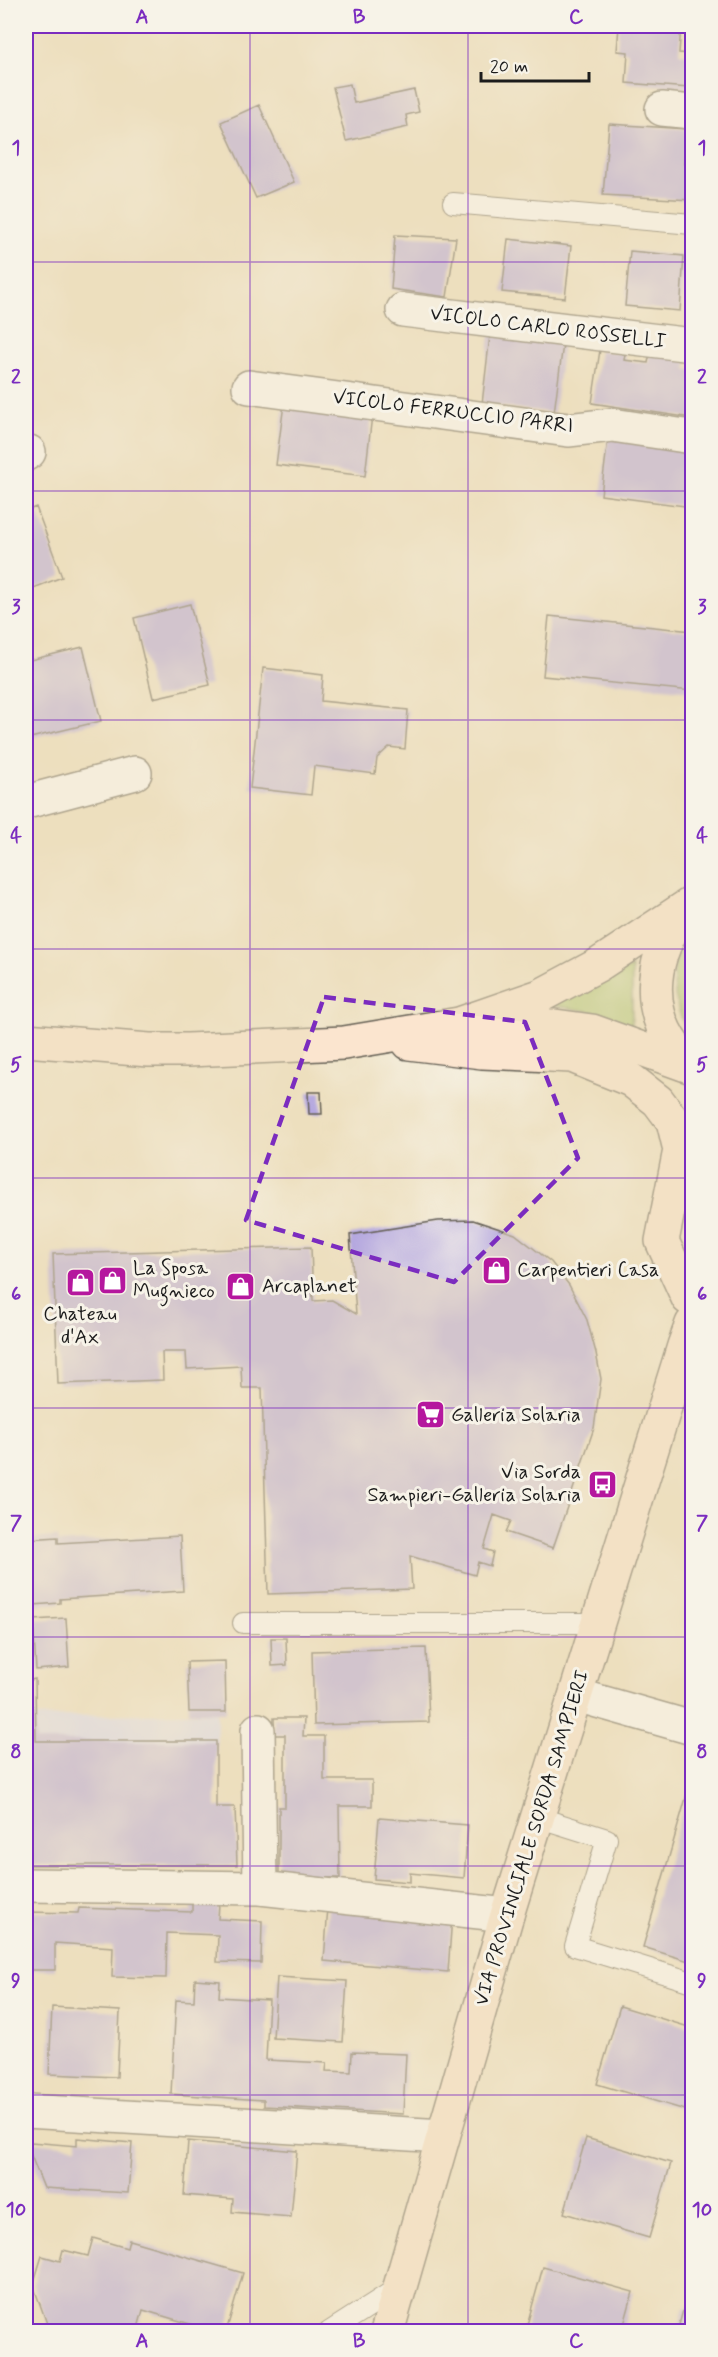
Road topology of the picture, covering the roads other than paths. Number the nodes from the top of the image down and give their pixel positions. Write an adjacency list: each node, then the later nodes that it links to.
1 (453, 203): 2 (lane)
2 (693, 225)
3 (403, 310): 4 (street, VICOLO CARLO ROSSELLI)
4 (693, 345)
5 (249, 387): 6 (street, VICOLO FERRUCCIO PARRI)
6 (693, 437)
7 (135, 773): 8 (street)
8 (26, 802)
9 (689, 906): 10 (street); 13 (street)
10 (459, 1024): 11 (street); 13 (street)
11 (377, 1039): 12 (street); 14 (street)
12 (26, 1040)
13 (693, 1067)
14 (689, 1310): 16 (street, VIA PROVINCIALE SORDA SAMPIERI)
15 (243, 1623): 16 (lane)
16 (598, 1623): 17 (street, VIA PROVINCIALE SORDA SAMPIERI)
17 (576, 1695): 18 (street); 20 (street, VIA PROVINCIALE SORDA SAMPIERI)
18 (693, 1728)
19 (258, 1730): 22 (street)
20 (537, 1817): 23 (street, VIA PROVINCIALE SORDA SAMPIERI); 24 (lane)
21 (26, 1885): 22 (street)
22 (260, 1888): 23 (street)
23 (507, 1915): 26 (street, VIA PROVINCIALE SORDA SAMPIERI)
24 (693, 1982)
25 (26, 2111): 26 (street)
26 (443, 2136): 27 (street, VIA PROVINCIALE SORDA SAMPIERI)
27 (399, 2287): 28 (lane); 29 (street, VIA PROVINCIALE SORDA SAMPIERI)
28 (329, 2331)
29 (387, 2331)

